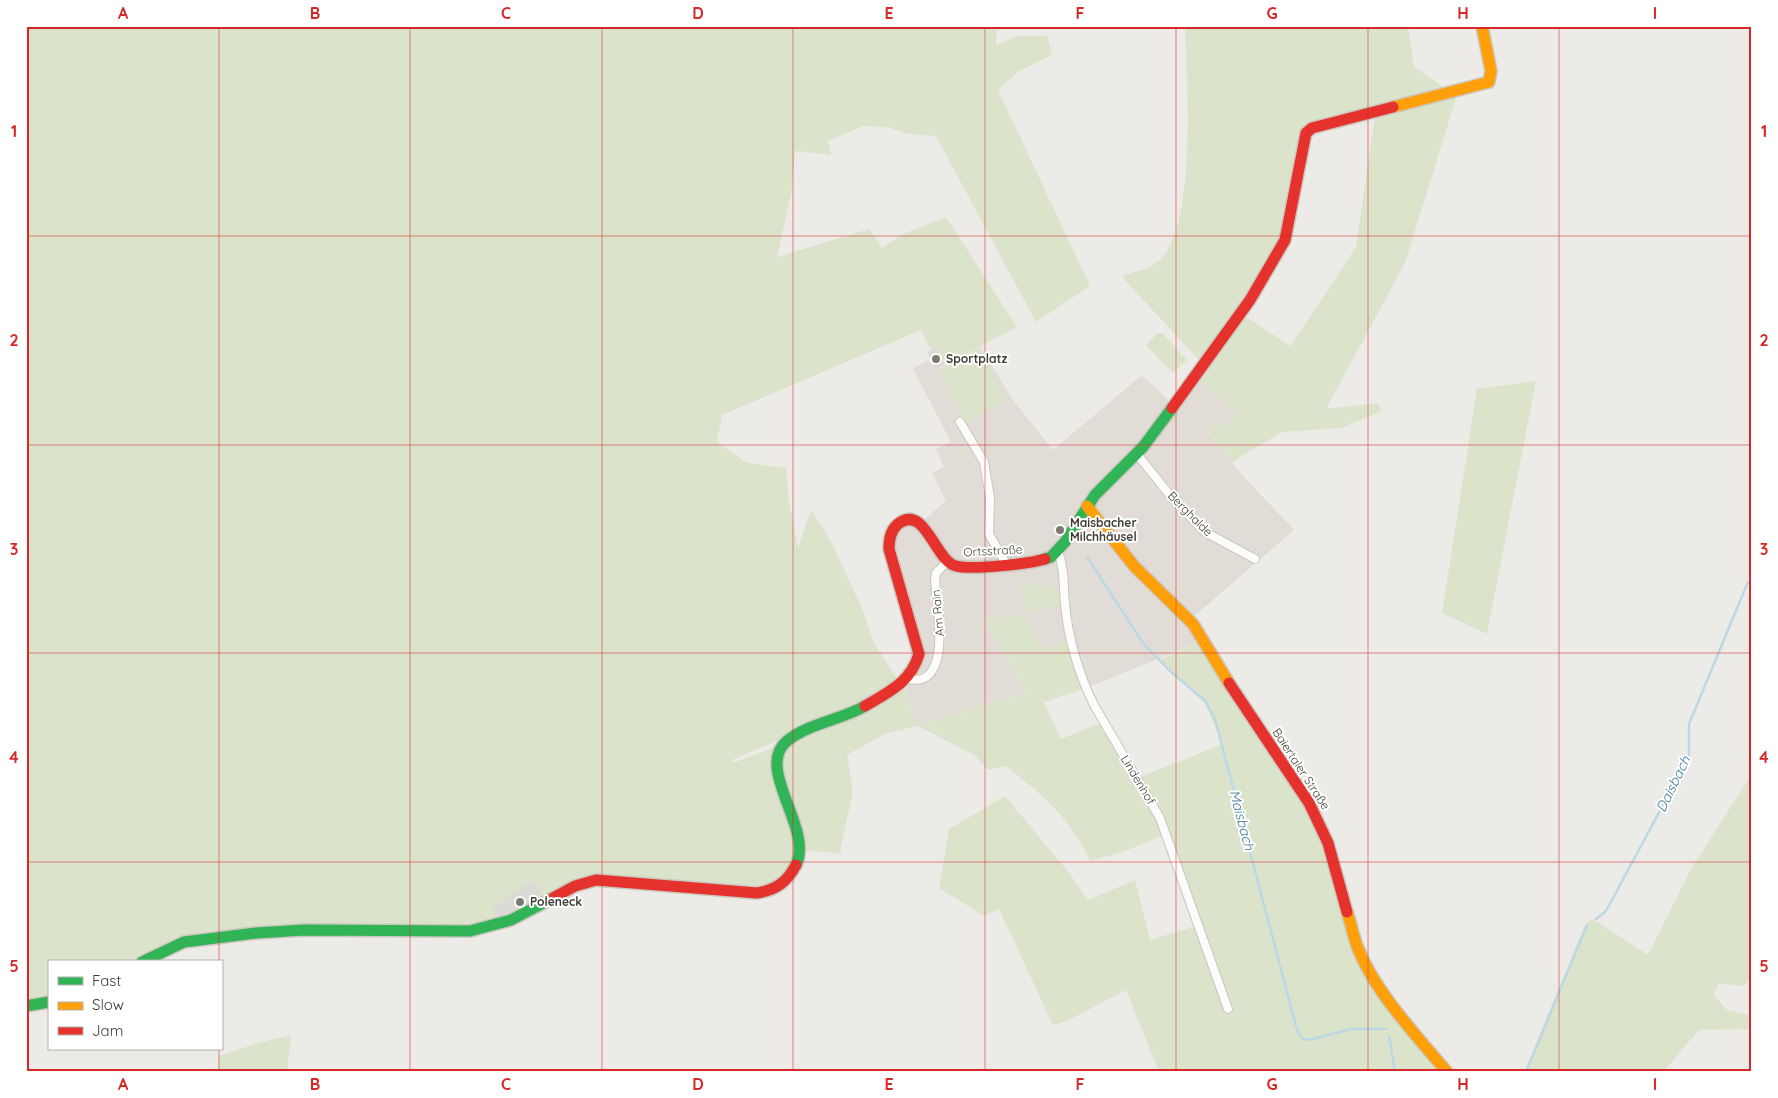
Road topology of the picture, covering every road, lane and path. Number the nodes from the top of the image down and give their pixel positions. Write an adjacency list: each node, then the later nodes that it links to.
1 (1482, 26): 3 (street)
2 (960, 422): 8 (street)
3 (1137, 454): 4 (street); 6 (street, Berghalde)
4 (1087, 506): 5 (street); 14 (street, Baiertaler Straße)
5 (1058, 551): 8 (street, Ortsstraße); 13 (street, Lindenhof)
6 (1255, 559)
7 (947, 562): 8 (street, Ortsstraße); 9 (street, Am Rain); 9 (street, Ortsstraße)
8 (1007, 565)
9 (905, 681): 10 (street)
10 (146, 960)
11 (48, 1002): 12 (street)
12 (26, 1006)
13 (1228, 1009)
14 (1447, 1072)

